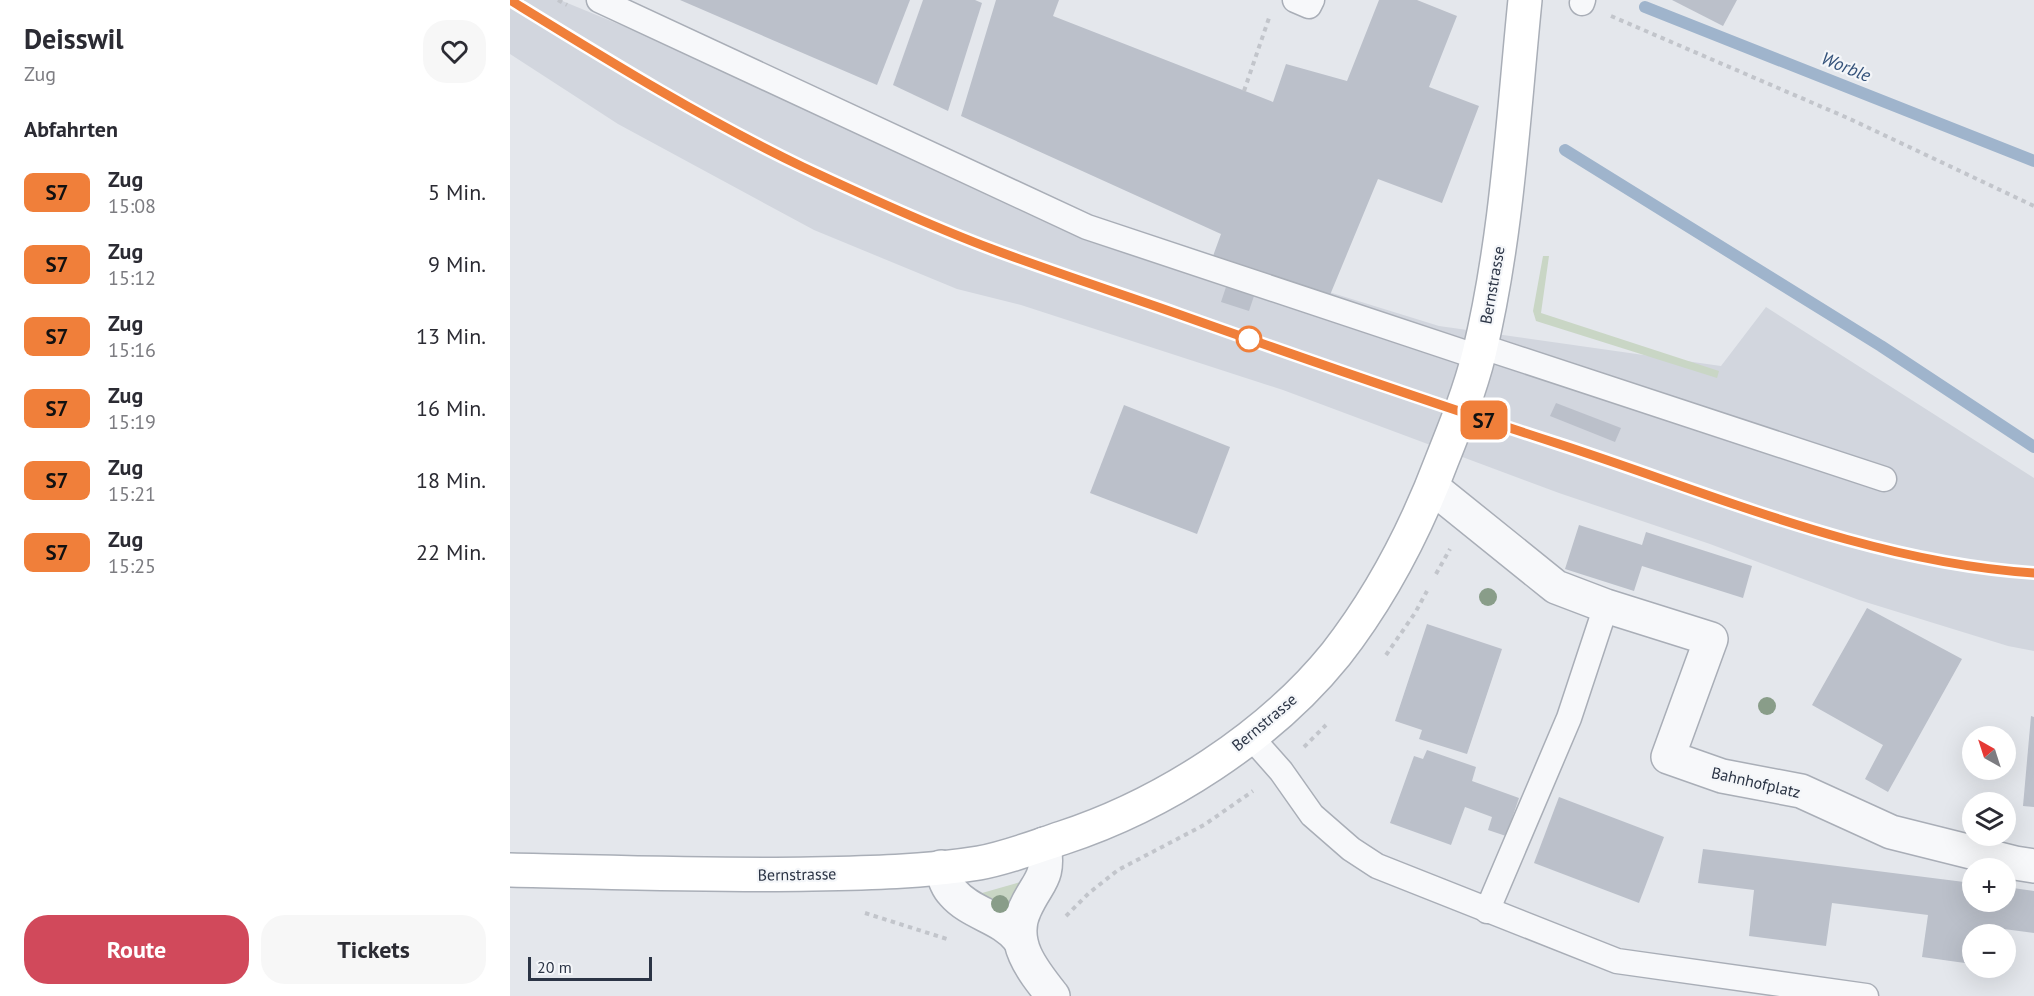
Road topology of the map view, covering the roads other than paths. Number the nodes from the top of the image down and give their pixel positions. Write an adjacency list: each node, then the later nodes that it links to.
1 (599, 0): 5 (lane)
2 (1295, 0): 3 (lane)
3 (1312, 0)
4 (1525, 0): 5 (main road, Bernstrasse)
5 (1479, 352): 6 (lane); 7 (main road, Bernstrasse)
6 (1884, 479)
7 (1432, 487): 8 (street, Bahnhofplatz); 9 (main road, Bernstrasse)
8 (1606, 606): 11 (street, Bahnhofplatz); 14 (lane)
9 (1250, 736): 10 (main road, Bernstrasse); 14 (lane)
10 (1044, 844): 12 (main road, Bernstrasse); 15 (street)
11 (2034, 866)
12 (941, 867): 13 (main road, Bernstrasse); 15 (street)
13 (510, 870)
14 (1487, 910): 17 (lane)
15 (1020, 942): 16 (street)
16 (1053, 996)
17 (1866, 996)

